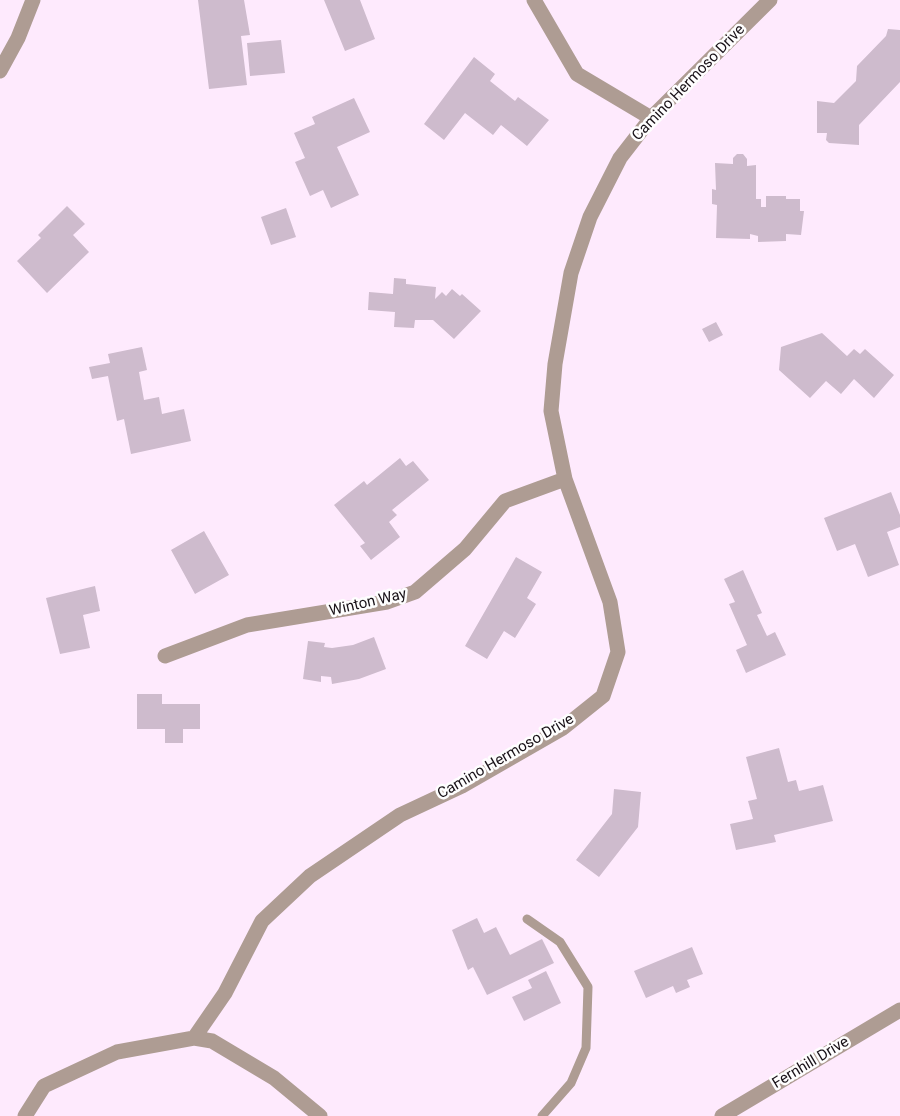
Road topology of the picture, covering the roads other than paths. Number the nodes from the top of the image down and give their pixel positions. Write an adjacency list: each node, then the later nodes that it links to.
1 (33, 0): 4 (street)
2 (534, 0): 5 (street)
3 (770, 0): 5 (street, Camino Hermoso Drive)
4 (0, 71)
5 (651, 118): 6 (street, Camino Hermoso Drive)
6 (565, 479): 7 (street, Winton Way); 10 (street, Camino Hermoso Drive)
7 (165, 656)
8 (527, 919): 13 (lane)
9 (900, 1010): 14 (street, Fernhill Drive)
10 (194, 1038): 11 (street); 12 (street)
11 (25, 1116)
12 (320, 1116)
13 (542, 1116)
14 (722, 1116)

